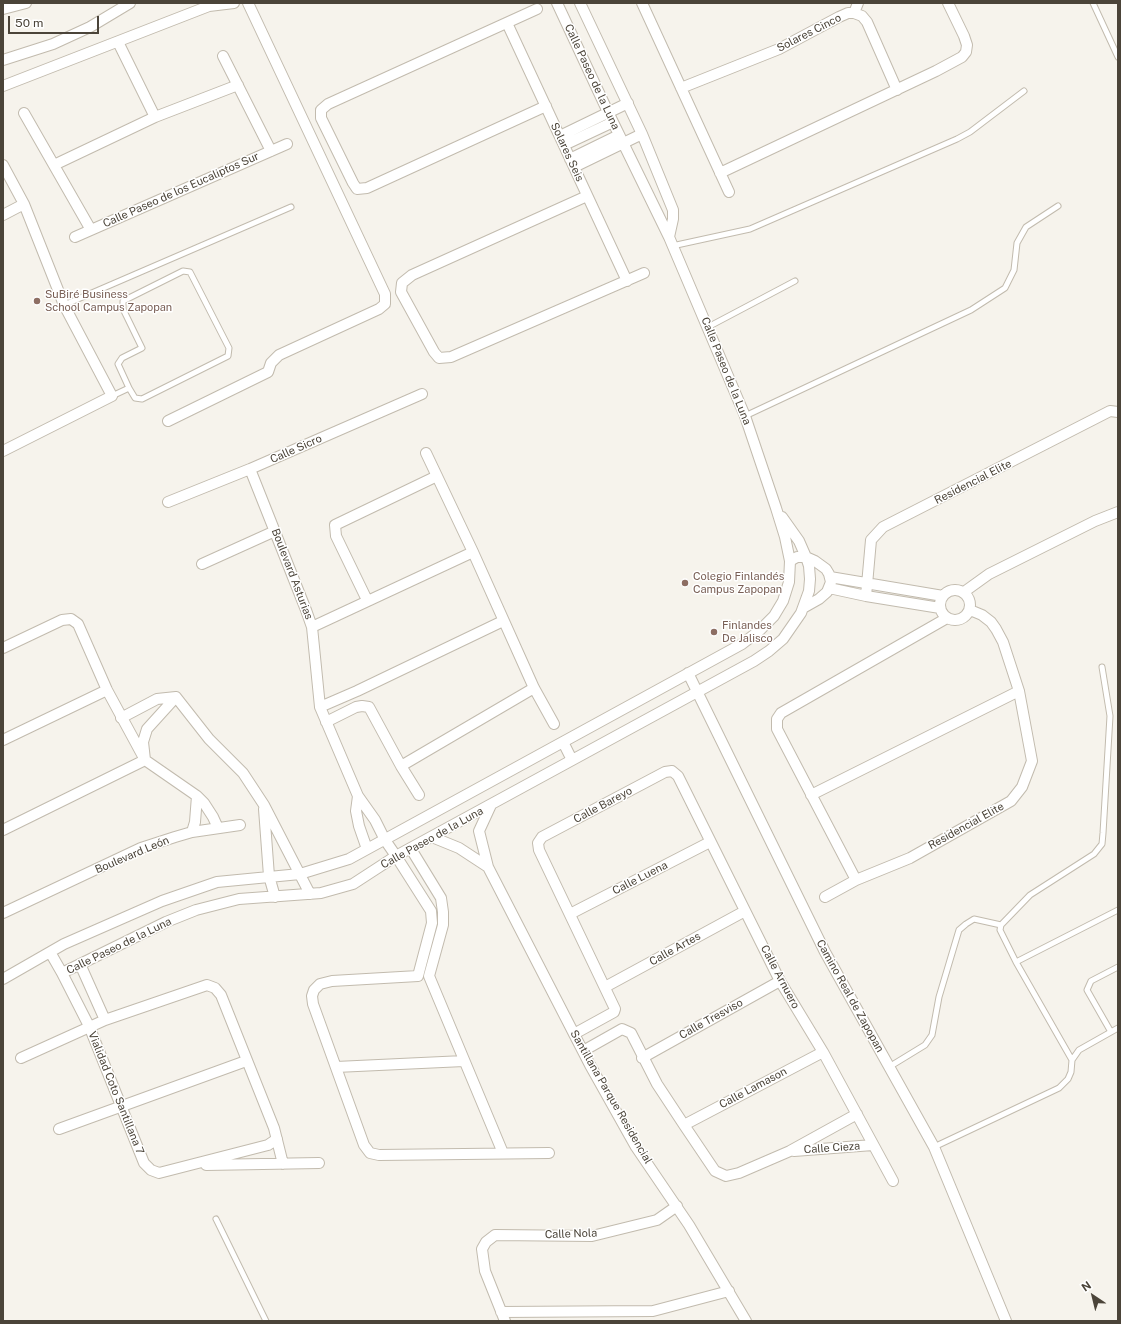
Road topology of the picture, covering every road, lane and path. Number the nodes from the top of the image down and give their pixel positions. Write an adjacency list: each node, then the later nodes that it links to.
1 (26, 3): 11 (street)
2 (130, 3): 17 (street)
3 (234, 3): 14 (street)
4 (248, 3): 57 (street)
5 (557, 3): 25 (street, Calle Paseo de la Luna)
6 (580, 3): 23 (street, Calle Paseo de la Luna)
7 (948, 3): 21 (street)
8 (1093, 3): 16 (lane)
9 (645, 4): 20 (street)
10 (856, 8): 20 (street, Solares Cinco); 21 (street, Solares Cinco)
11 (3, 9)
12 (537, 9): 13 (street)
13 (507, 23): 24 (street, Solares Seis); 24 (street)
14 (118, 42): 19 (street); 27 (street)
15 (223, 56): 18 (street)
16 (1118, 57)
17 (3, 60)
18 (238, 85): 27 (street); 33 (street)
19 (3, 86)
20 (681, 88): 37 (street)
21 (897, 90): 37 (street)
22 (1024, 91): 46 (lane)
23 (628, 103): 25 (street); 29 (street, Calle Paseo de la Luna)
24 (546, 106): 31 (street, Solares Seis)
25 (608, 112): 28 (street, Calle Paseo de la Luna); 31 (street)
26 (24, 113): 36 (street)
27 (155, 117): 36 (street)
28 (613, 122): 30 (street, Calle Paseo de la Luna); 31 (street)
29 (642, 134): 30 (street); 46 (street, Calle Paseo de la Luna)
30 (621, 139): 34 (street); 46 (street, Calle Paseo de la Luna)
31 (562, 141): 34 (street, Solares Seis)
32 (287, 144): 33 (street, Calle Paseo de los Eucaliptos Sur)
33 (271, 150): 44 (street, Calle Paseo de los Eucaliptos Sur)
34 (572, 163): 39 (street, Solares Seis)
35 (3, 165): 40 (street)
36 (54, 165): 44 (street)
37 (720, 173): 38 (street)
38 (729, 192)
39 (588, 196): 48 (street, Solares Seis); 48 (street)
40 (24, 204): 43 (street); 50 (street)
41 (1058, 206): 56 (lane)
42 (291, 207): 50 (lane)
43 (3, 215)
44 (91, 230): 45 (street, Calle Paseo de los Eucaliptos Sur)
45 (75, 237)
46 (670, 241): 51 (street, Calle Paseo de la Luna)
47 (644, 274): 48 (street)
48 (627, 281)
49 (795, 281): 51 (lane)
50 (64, 305): 54 (street)
51 (708, 327): 56 (street, Calle Paseo de la Luna)
52 (129, 388): 52 (lane); 54 (lane)
53 (422, 394): 60 (street, Calle Sicro)
54 (112, 396): 58 (street)
55 (1118, 412): 71 (street, Residencial Elite)
56 (745, 416): 63 (street, Calle Paseo de la Luna)
57 (168, 421)
58 (3, 451)
59 (426, 453): 61 (street)
60 (250, 469): 62 (street, Calle Sicro); 65 (street, Boulevard Asturias)
61 (437, 476): 66 (street); 76 (street)
62 (168, 502)
63 (776, 508): 67 (street, Calle Paseo de la Luna); 68 (street, Calle Paseo de la Luna)
64 (1118, 512): 73 (street)
65 (275, 531): 69 (street); 82 (street, Boulevard Asturias)
66 (473, 552): 76 (street); 81 (street)
67 (806, 557): 68 (street); 70 (street); 77 (street, Calle Paseo de la Luna)
68 (790, 561): 85 (street, Calle Paseo de la Luna)
69 (202, 564)
70 (830, 577): 71 (street); 72 (street)
71 (867, 584): 74 (street, Residencial Elite); 75 (street)
72 (829, 588): 74 (street); 77 (street)
73 (964, 592): 75 (street); 79 (street)
74 (866, 596): 78 (street)
75 (943, 596): 78 (street)
76 (367, 600): 82 (street)
77 (803, 608): 89 (street, Calle Paseo de la Luna)
78 (940, 608): 80 (street)
79 (970, 610): 80 (street); 88 (street, Residencial Elite)
80 (947, 618): 102 (street)
81 (503, 621): 86 (street); 91 (street)
82 (312, 627): 91 (street, Boulevard Asturias)
83 (3, 648): 87 (street)
84 (1102, 667): 128 (lane)
85 (688, 673): 89 (street, Camino Real de Zapopan); 96 (street, Calle Paseo de la Luna)
86 (534, 688): 94 (street); 99 (street)
87 (107, 690): 92 (street); 95 (street)
88 (1019, 690): 102 (street); 120 (street, Residencial Elite)
89 (697, 692): 98 (street, Calle Paseo de la Luna); 150 (street, Camino Real de Zapopan)
90 (176, 697): 92 (street); 97 (street); 105 (street)
91 (320, 707): 93 (street, Boulevard Asturias)
92 (121, 718): 97 (street)
93 (326, 722): 99 (street); 104 (street, Boulevard Asturias)
94 (554, 724)
95 (3, 740)
96 (563, 742): 98 (street); 112 (street, Calle Paseo de la Luna)
97 (145, 760): 103 (street); 109 (street)
98 (572, 760): 106 (street, Calle Paseo de la Luna)
99 (401, 766): 101 (street)
100 (672, 770): 113 (street, Calle Arnuero); 127 (street, Calle Bareyo)
101 (419, 795)
102 (811, 795): 120 (street)
103 (197, 796): 108 (street); 110 (street)
104 (358, 796): 112 (street, Boulevard Asturias); 114 (street, Boulevard Asturias)
105 (264, 805): 118 (street); 119 (street)
106 (491, 805): 111 (street, Calle Paseo de la Luna); 117 (street, Santillana Parque Residencial)
107 (240, 825): 108 (street, Boulevard León)
108 (218, 828): 110 (street, Boulevard León)
109 (3, 830)
110 (192, 832): 126 (street, Boulevard León)
111 (432, 837): 115 (street, Calle Paseo de la Luna); 117 (street)
112 (384, 840): 114 (street, Calle Paseo de la Luna); 116 (street, Boulevard Asturias)
113 (710, 842): 125 (street, Calle Arnuero); 127 (street, Calle Luena)
114 (367, 849): 118 (street, Calle Paseo de la Luna)
115 (411, 849): 116 (street, Calle Paseo de la Luna); 148 (street)
116 (396, 856): 121 (street, Calle Paseo de la Luna); 149 (street, Boulevard Asturias)
117 (488, 867): 141 (street, Santillana Parque Residencial)
118 (300, 874): 119 (street, Calle Paseo de la Luna); 121 (street)
119 (269, 876): 122 (street); 129 (street, Calle Paseo de la Luna)
120 (856, 880): 123 (street, Residencial Elite)
121 (310, 894): 122 (street, Calle Paseo de la Luna)
122 (275, 897): 131 (street, Calle Paseo de la Luna)
123 (825, 897)
124 (1118, 910): 130 (lane)
125 (745, 911): 135 (street, Calle Arnuero); 136 (street, Calle Artes)
126 (3, 913)
127 (570, 914): 136 (street)
128 (1001, 925): 130 (lane); 150 (lane)
129 (50, 952): 133 (street, Calle Paseo de la Luna); 134 (street)
130 (1016, 962): 146 (lane)
131 (80, 964): 133 (street, Calle Paseo de la Luna); 137 (street)
132 (1118, 967): 140 (lane)
133 (62, 973): 138 (street, Vialidad Coto Santillana 7)
134 (3, 979)
135 (780, 981): 143 (street, Calle Arnuero); 145 (street, Calle Tresviso)
136 (605, 987): 141 (street)
137 (105, 1020): 138 (street); 147 (street)
138 (89, 1026): 144 (street); 151 (street, Vialidad Coto Santillana 7)
139 (1118, 1028): 140 (lane)
140 (1111, 1032): 146 (lane)
141 (574, 1034): 142 (street, Santillana Parque Residencial)
142 (583, 1051): 145 (street); 165 (street, Santillana Parque Residencial)
143 (823, 1052): 152 (street, Calle Arnuero); 153 (street, Calle Lamason)
144 (21, 1058)
145 (642, 1058): 153 (street)
146 (1072, 1060): 157 (lane)
147 (246, 1061): 151 (street); 155 (street)
148 (464, 1061): 149 (street); 160 (street)
149 (336, 1067): 160 (street)
150 (889, 1067): 157 (street, Camino Real de Zapopan)
151 (121, 1106): 154 (street); 163 (street, Vialidad Coto Santillana 7)
152 (857, 1114): 156 (street, Calle Arnuero); 158 (street, Calle Cieza)
153 (684, 1125): 158 (street, Calle Cieza)
154 (59, 1128)
155 (278, 1139): 162 (street); 163 (street, Vialidad Coto Santillana 7)
156 (873, 1145): 158 (street, Calle Cieza); 164 (street, Calle Arnuero)
157 (934, 1147): 171 (street, Camino Real de Zapopan)
158 (790, 1151)
159 (549, 1152): 160 (street)
160 (503, 1153)
161 (319, 1163): 162 (street)
162 (282, 1164): 163 (street)
163 (190, 1165)
164 (893, 1181)
165 (677, 1206): 167 (street, Santillana Parque Residencial); 168 (street, Calle Nola)
166 (216, 1219): 169 (lane)
167 (729, 1291): 168 (street); 170 (street, Santillana Parque Residencial)
168 (503, 1317)
169 (266, 1321)
170 (746, 1321)
171 (1006, 1321)

